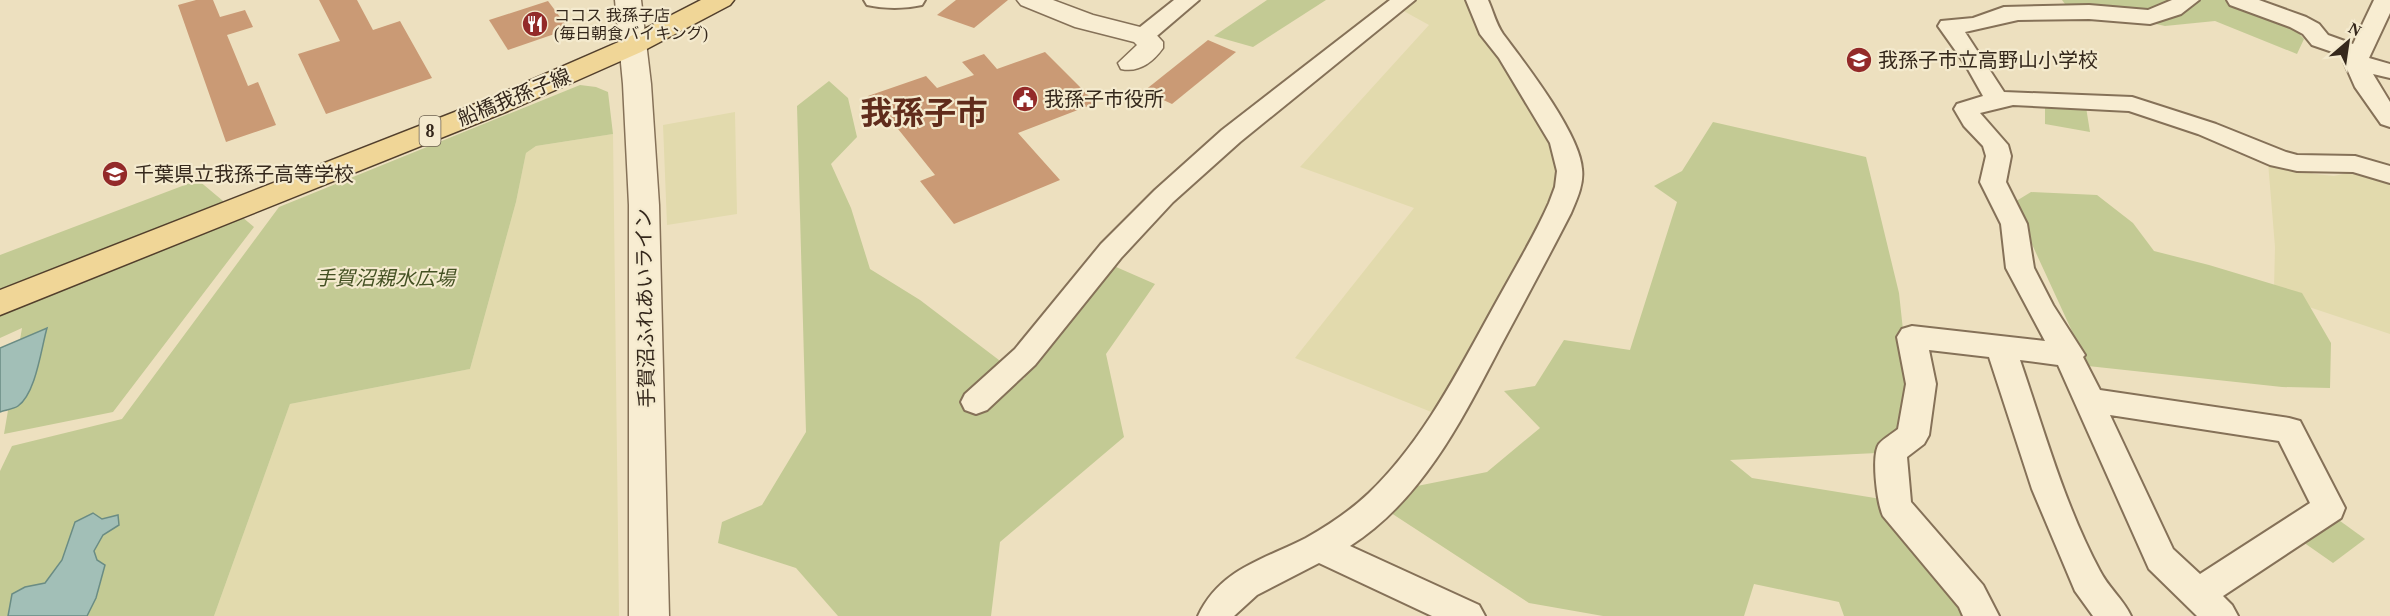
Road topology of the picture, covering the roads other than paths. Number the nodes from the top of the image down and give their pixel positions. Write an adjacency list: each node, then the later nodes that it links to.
1 (676, 0): 13 (main road, 船橋我孫子線 / 8)
2 (721, 0): 13 (main road, 船橋我孫子線 / 8)
3 (875, 0): 4 (street)
4 (914, 0)
5 (1030, 0): 14 (street)
6 (1188, 0): 14 (street)
7 (1404, 0): 27 (street)
8 (1477, 0): 28 (street)
9 (2188, 0): 12 (street)
10 (2238, 0): 15 (street)
11 (2385, 0): 15 (street)
12 (2001, 7): 18 (street)
13 (631, 23): 21 (main road, 船橋我孫子線 / 8); 30 (street, 手賀沼ふれあいライン)
14 (1143, 36): 16 (street)
15 (2358, 58): 17 (street); 19 (street)
16 (1131, 63)
17 (2390, 71)
18 (1997, 100): 20 (street); 25 (street)
19 (2390, 119)
20 (2390, 175)
21 (226, 203): 22 (main road, 船橋我孫子線 / 8); 23 (main road, 船橋我孫子線 / 8)
22 (0, 284)
23 (0, 303)
24 (2001, 347): 25 (street); 33 (street); 34 (street)
25 (2070, 356): 26 (street)
26 (2090, 400): 29 (street); 29 (street)
27 (976, 402)
28 (1319, 547): 31 (street); 32 (street)
29 (2196, 595): 35 (street)
30 (649, 616)
31 (1216, 616)
32 (1467, 616)
33 (1981, 616)
34 (2113, 616)
35 (2220, 616)

